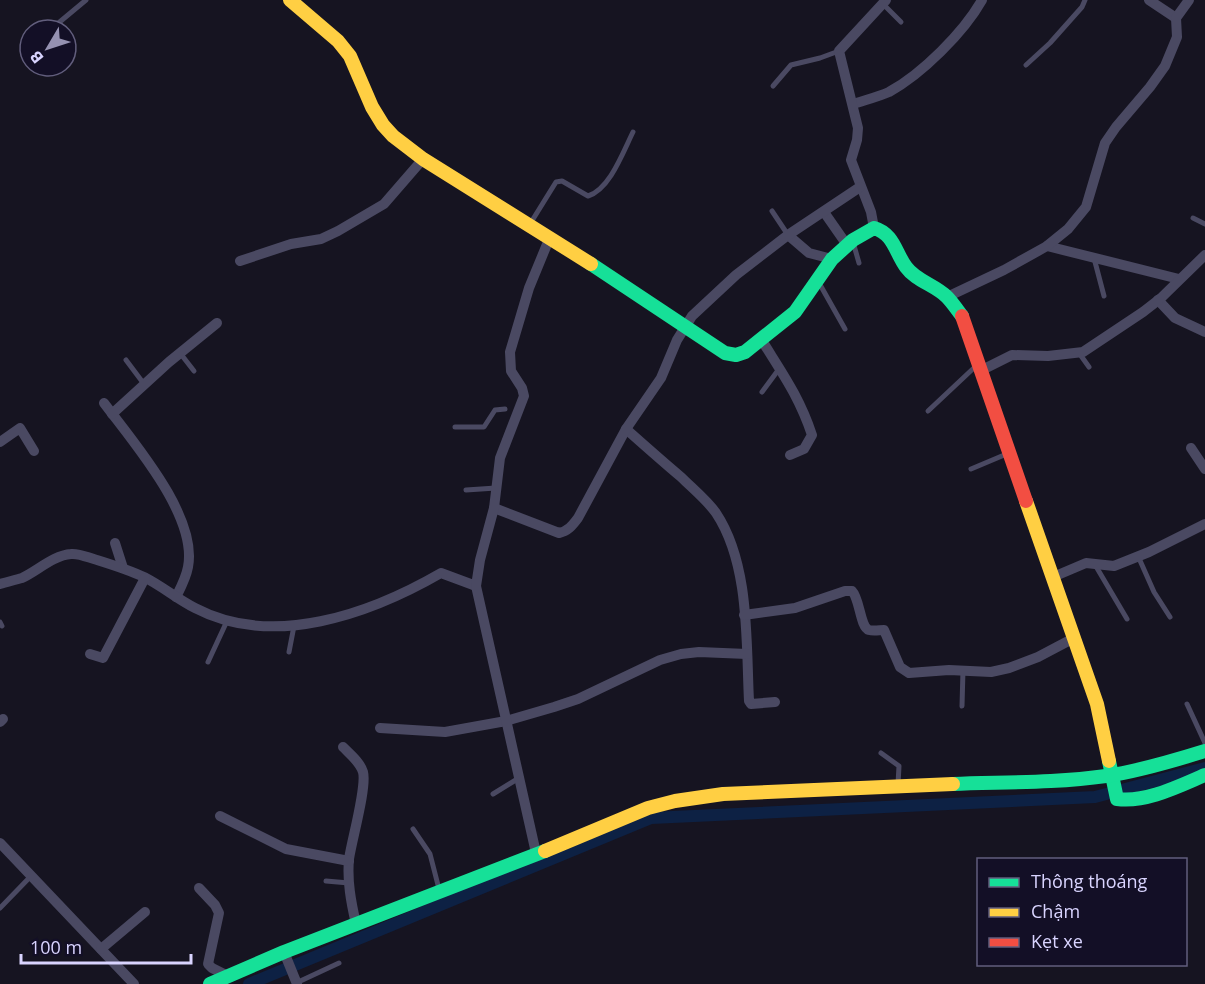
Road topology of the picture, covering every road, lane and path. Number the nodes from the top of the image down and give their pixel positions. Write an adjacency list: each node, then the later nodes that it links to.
1 (86, 0): 8 (lane)
2 (290, 0): 16 (street)
3 (982, 0): 14 (street)
4 (1085, 0): 12 (lane)
5 (1149, 0): 9 (street)
6 (1189, 0): 9 (street)
7 (884, 2): 10 (lane); 11 (street)
8 (64, 18)
9 (1176, 18): 27 (street)
10 (901, 22)
11 (839, 51): 13 (lane); 14 (street)
12 (1026, 65)
13 (773, 86)
14 (853, 104): 17 (street)
15 (633, 132): 22 (lane)
16 (423, 159): 22 (street); 31 (street)
17 (860, 187): 19 (street); 23 (street)
18 (772, 211): 24 (lane)
19 (824, 212): 24 (street); 26 (street)
20 (1193, 218): 21 (lane)
21 (1205, 224)
22 (530, 225): 25 (street)
23 (874, 228): 26 (street); 36 (street)
24 (789, 235): 30 (street); 39 (street)
25 (550, 237): 39 (street); 65 (street)
26 (850, 243): 30 (street); 32 (lane)
27 (1047, 246): 29 (street); 36 (street)
28 (1205, 255): 33 (street)
29 (1094, 258): 33 (street); 35 (lane)
30 (832, 259): 34 (street)
31 (240, 261)
32 (859, 263)
33 (1179, 279): 37 (street)
34 (818, 280): 40 (lane); 42 (street)
35 (1104, 296)
36 (947, 297): 46 (street)
37 (1158, 300): 41 (street); 44 (street)
38 (217, 323): 43 (street)
39 (685, 325): 42 (street); 57 (street)
40 (845, 329)
41 (1205, 332)
42 (761, 339): 48 (street)
43 (180, 353): 49 (lane); 50 (street)
44 (1079, 353): 46 (street); 47 (lane)
45 (126, 360): 50 (lane)
46 (981, 366): 54 (lane); 61 (street)
47 (1089, 367)
48 (780, 368): 51 (lane); 62 (street)
49 (194, 371)
50 (144, 384): 55 (street)
51 (762, 392)
52 (104, 403): 55 (street)
53 (505, 409): 56 (lane)
54 (928, 411)
55 (112, 414): 77 (street)
56 (455, 427)
57 (626, 429): 67 (street); 78 (street)
58 (0, 442): 60 (street)
59 (1191, 448): 64 (street)
60 (34, 451)
61 (1010, 452): 63 (lane); 73 (street)
62 (790, 455)
63 (971, 469)
64 (1205, 469)
65 (497, 488): 66 (lane); 67 (street)
66 (466, 490)
67 (494, 508): 76 (street)
68 (1205, 524): 70 (street)
69 (115, 543): 72 (street)
70 (1138, 556): 71 (street); 79 (lane)
71 (1094, 563): 73 (street); 80 (lane)
72 (123, 568): 74 (street); 75 (street)
73 (1053, 577): 83 (street)
74 (145, 578): 77 (street); 85 (street)
75 (0, 584)
76 (476, 586): 82 (street); 92 (street)
77 (176, 597): 81 (street)
78 (744, 615): 86 (street); 88 (street)
79 (1170, 617)
80 (1127, 619)
81 (227, 621): 82 (street); 87 (lane)
82 (294, 626): 84 (lane)
83 (1074, 638): 88 (street); 100 (street)
84 (289, 652)
85 (90, 654)
86 (747, 654): 89 (street); 92 (street)
87 (208, 662)
88 (963, 670): 91 (lane)
89 (775, 702)
90 (1187, 704): 94 (lane)
91 (962, 706)
92 (506, 721): 93 (street); 99 (street)
93 (380, 728)
94 (1205, 743)
95 (343, 747): 107 (street)
96 (1205, 751): 100 (street)
97 (881, 753): 101 (lane)
98 (1205, 775): 100 (street)
99 (519, 778): 102 (lane); 106 (street)
100 (1114, 785): 101 (street)
101 (898, 786): 106 (street)
102 (493, 794)
103 (220, 816): 107 (street)
104 (413, 829): 112 (lane)
105 (0, 843): 108 (street)
106 (536, 853): 112 (street)
107 (349, 861): 110 (street)
108 (33, 875): 113 (lane); 116 (street)
109 (326, 881): 110 (lane)
110 (349, 883): 115 (street)
111 (199, 888): 119 (street)
112 (440, 891): 115 (street)
113 (0, 908)
114 (145, 912): 116 (street)
115 (356, 924): 117 (street)
116 (101, 949): 121 (street)
117 (285, 955): 119 (street); 120 (street)
118 (339, 963): 120 (lane)
119 (228, 976): 122 (street)
120 (295, 981)
121 (134, 984)
122 (210, 984)

